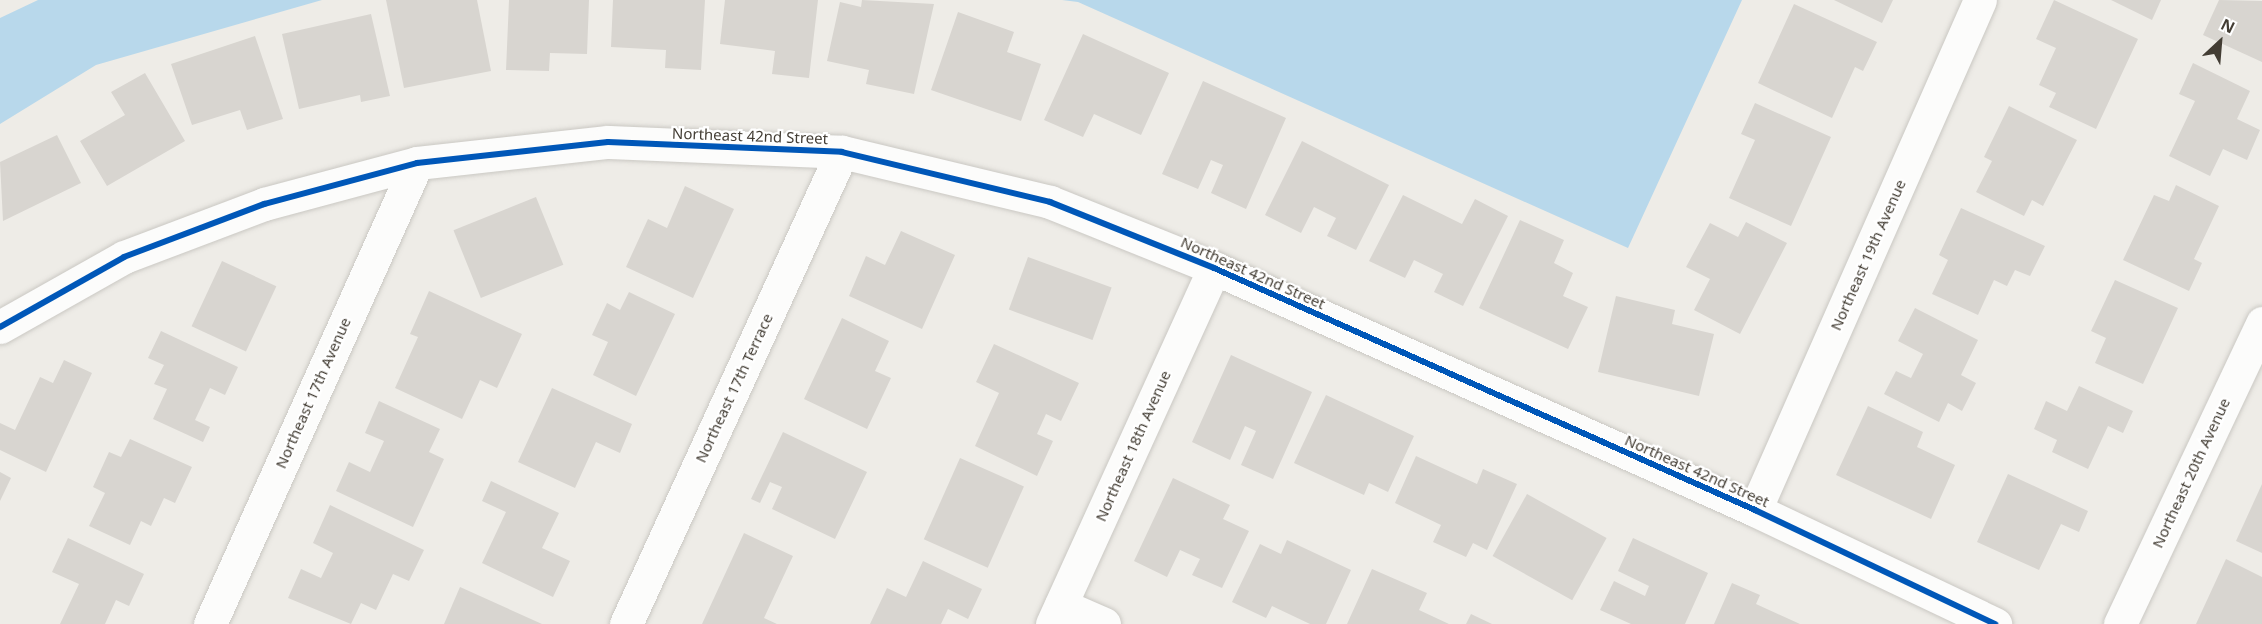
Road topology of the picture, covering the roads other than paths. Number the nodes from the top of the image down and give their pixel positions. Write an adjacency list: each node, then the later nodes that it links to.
1 (1980, 0): 7 (street, Northeast 19th Avenue)
2 (842, 152): 3 (street, Northeast 42nd Street); 4 (street, Northeast 42nd Street); 10 (street, Northeast 17th Terrace)
3 (417, 163): 6 (street, Northeast 42nd Street); 9 (street, Northeast 17th Avenue)
4 (1214, 267): 7 (street, Northeast 42nd Street); 8 (street, Northeast 18th Avenue)
5 (2262, 323): 13 (street, Northeast 20th Avenue)
6 (0, 327)
7 (1755, 510): 12 (street, Northeast 42nd Street)
8 (1056, 614): 11 (street)
9 (210, 624)
10 (626, 624)
11 (1104, 624)
12 (1995, 624)
13 (2120, 624)

